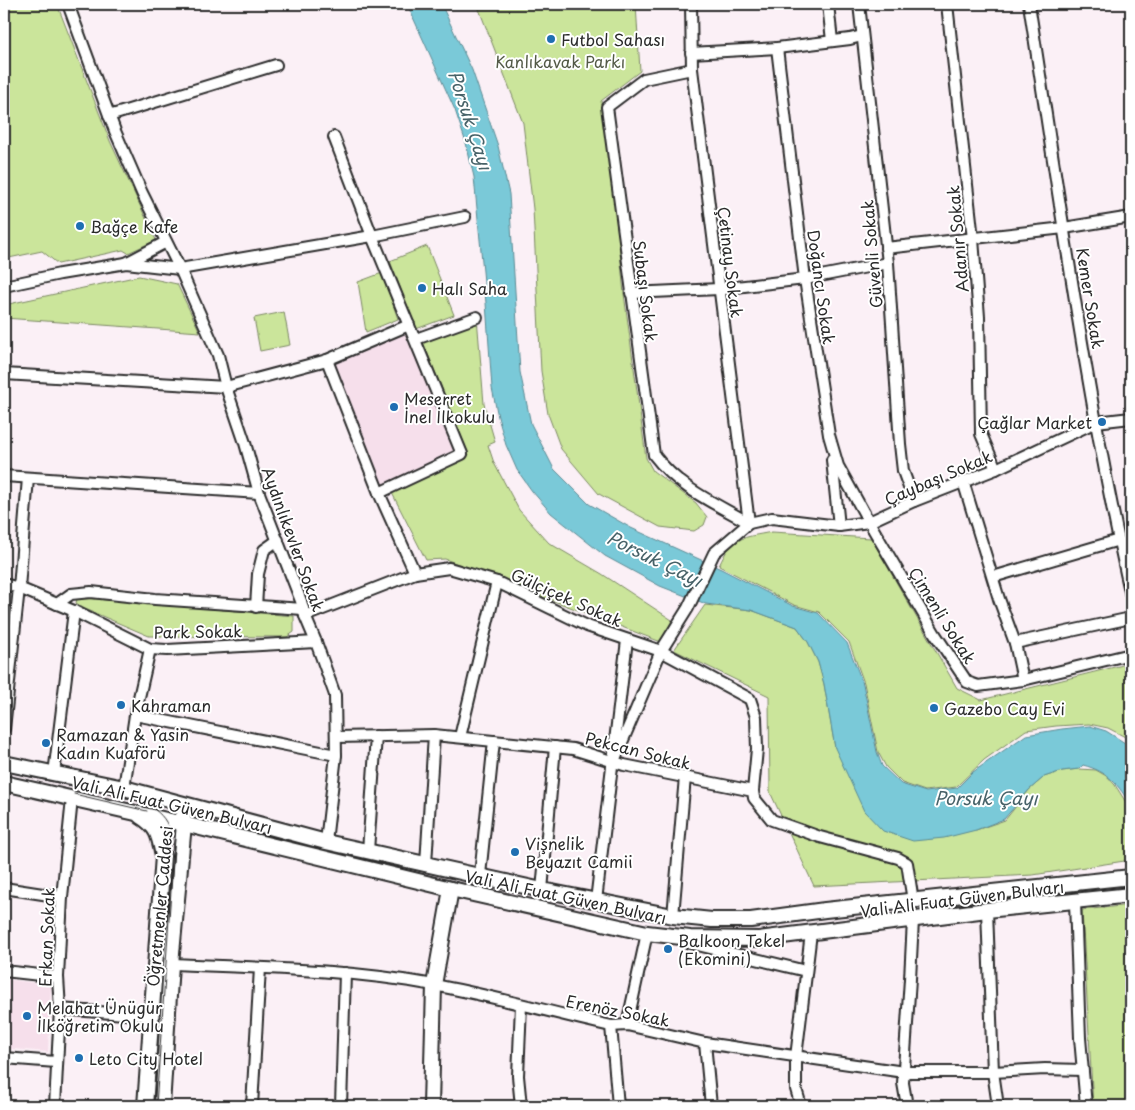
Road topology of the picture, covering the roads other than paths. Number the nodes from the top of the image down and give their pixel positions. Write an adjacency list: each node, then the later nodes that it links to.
1 (68, 4): 13 (street, Aydınlıkevler Sokak)
2 (691, 4): 10 (street, Çetinay Sokak)
3 (828, 4): 8 (street)
4 (859, 4): 7 (street, Güvenli Sokak)
5 (947, 4): 19 (street, Adanır Sokak)
6 (1029, 4): 17 (street, Kemer Sokak)
7 (862, 36): 8 (street); 21 (street, Güvenli Sokak)
8 (832, 41): 9 (street)
9 (777, 48): 10 (street); 25 (street, Doğancı Sokak)
10 (691, 54): 12 (street, Çetinay Sokak)
11 (276, 65): 13 (street)
12 (692, 69): 27 (street, Çetinay Sokak); 28 (street, Subaşı Sokak)
13 (109, 116): 20 (street, Aydınlıkevler Sokak)
14 (334, 137): 18 (street)
15 (465, 217): 18 (street)
16 (1131, 218): 17 (street)
17 (1064, 228): 19 (street); 36 (street, Kemer Sokak)
18 (372, 236): 24 (street); 30 (street)
19 (973, 239): 21 (street); 38 (street, Adanır Sokak)
20 (166, 242): 22 (street); 24 (street, Aydınlıkevler Sokak)
21 (886, 248): 23 (street, Güvenli Sokak)
22 (126, 263): 24 (street); 26 (street)
23 (888, 263): 25 (street); 44 (street, Güvenli Sokak)
24 (180, 269): 34 (street, Aydınlıkevler Sokak)
25 (805, 279): 27 (street); 37 (street, Doğancı Sokak)
26 (4, 286)
27 (719, 289): 28 (street); 46 (street, Çetinay Sokak)
28 (631, 293): 46 (street, Subaşı Sokak)
29 (477, 317): 31 (street)
30 (409, 325): 31 (street); 32 (street)
31 (416, 339): 42 (street)
32 (327, 360): 34 (street); 42 (street)
33 (4, 374): 34 (street)
34 (226, 387): 43 (street, Aydınlıkevler Sokak)
35 (1131, 418): 36 (street, Çaybaşı Sokak)
36 (1096, 422): 38 (street, Çaybaşı Sokak); 49 (street, Kemer Sokak)
37 (829, 435): 45 (street, Doğancı Sokak); 47 (street)
38 (996, 469): 41 (street, Çaybaşı Sokak)
39 (4, 476): 40 (street)
40 (28, 478): 43 (street); 54 (street)
41 (963, 482): 44 (street, Çaybaşı Sokak); 51 (street)
42 (379, 492): 50 (street)
43 (259, 493): 48 (street, Aydınlıkevler Sokak)
44 (914, 501): 45 (street, Çaybaşı Sokak)
45 (869, 522): 47 (street, Çaybaşı Sokak); 67 (street, Çimenli Sokak)
46 (749, 523): 47 (street, Çaybaşı Sokak); 65 (street)
47 (839, 526)
48 (278, 540): 57 (street); 59 (street, Aydınlıkevler Sokak)
49 (1119, 540): 51 (street); 55 (street, Kemer Sokak)
50 (415, 573): 52 (street, Gülçiçek Sokak); 59 (street, Gülçiçek Sokak)
51 (993, 577): 63 (street)
52 (496, 582): 61 (street, Gülçiçek Sokak); 73 (street)
53 (4, 584): 54 (street, Park Sokak)
54 (19, 588): 56 (street, Park Sokak); 69 (street)
55 (1131, 596)
56 (57, 604): 57 (street); 58 (street, Park Sokak)
57 (256, 607): 59 (street)
58 (74, 611): 64 (street, Park Sokak); 79 (street)
59 (304, 613): 62 (street, Aydınlıkevler Sokak)
60 (1131, 618): 63 (street)
61 (627, 640): 65 (street, Gülçiçek Sokak); 77 (street)
62 (316, 642): 64 (street, Park Sokak); 72 (street, Aydınlıkevler Sokak)
63 (1015, 643): 67 (street)
64 (150, 649): 68 (street)
65 (661, 652): 77 (street); 83 (street, Gülçiçek Sokak)
66 (1131, 654): 67 (street, Çimenli Sokak)
67 (1023, 680)
68 (135, 715): 76 (street); 82 (street)
69 (4, 729)
70 (434, 735): 71 (street, Pekcan Sokak); 73 (street, Pekcan Sokak); 93 (street)
71 (376, 736): 72 (street, Pekcan Sokak); 92 (street)
72 (337, 737): 76 (street, Aydınlıkevler Sokak)
73 (460, 737): 74 (street, Pekcan Sokak)
74 (494, 741): 75 (street, Pekcan Sokak); 94 (street)
75 (556, 747): 77 (street, Pekcan Sokak); 98 (street)
76 (336, 755): 90 (street, Aydınlıkevler Sokak)
77 (614, 761): 80 (street, Pekcan Sokak); 102 (street)
78 (4, 763): 79 (main road, Vali Ali Fuat Güven Bulvarı)
79 (54, 774): 82 (main road, Vali Ali Fuat Güven Bulvarı)
80 (685, 778): 83 (street, Pekcan Sokak); 105 (street)
81 (4, 783): 84 (main road, Vali Ali Fuat Güven Bulvarı)
82 (124, 788): 85 (main road, Vali Ali Fuat Güven Bulvarı)
83 (753, 791): 101 (street)
84 (72, 799): 87 (main road, Vali Ali Fuat Güven Bulvarı); 100 (street, Erkan Sokak)
85 (173, 802): 86 (main road, Vali Ali Fuat Güven Bulvarı); 88 (main road, Öğretmenler Caddesi)
86 (198, 809): 88 (main road); 90 (main road, Vali Ali Fuat Güven Bulvarı)
87 (135, 813): 89 (main road, Vali Ali Fuat Güven Bulvarı); 91 (main road, Öğretmenler Caddesi)
88 (183, 818): 89 (main road, Vali Ali Fuat Güven Bulvarı); 97 (main road, Vali Ali Fuat Güven Bulvarı); 109 (main road, Öğretmenler Caddesi)
89 (168, 820): 91 (main road)
90 (326, 842): 92 (main road, Vali Ali Fuat Güven Bulvarı)
91 (161, 845): 118 (main road, Öğretmenler Caddesi)
92 (368, 851): 93 (main road, Vali Ali Fuat Güven Bulvarı)
93 (426, 864): 94 (main road, Vali Ali Fuat Güven Bulvarı)
94 (480, 875): 98 (main road, Vali Ali Fuat Güven Bulvarı)
95 (1131, 877): 101 (main road, Vali Ali Fuat Güven Bulvarı)
96 (4, 888): 100 (street)
97 (451, 889): 107 (main road, Vali Ali Fuat Güven Bulvarı); 115 (main road)
98 (542, 890): 102 (main road, Vali Ali Fuat Güven Bulvarı)
99 (1131, 895): 103 (main road, Vali Ali Fuat Güven Bulvarı)
100 (62, 897): 114 (street, Erkan Sokak)
101 (913, 900): 105 (main road, Vali Ali Fuat Güven Bulvarı)
102 (596, 901): 105 (main road, Vali Ali Fuat Güven Bulvarı)
103 (1075, 902): 104 (main road, Vali Ali Fuat Güven Bulvarı); 125 (street)
104 (987, 910): 106 (main road, Vali Ali Fuat Güven Bulvarı); 127 (street)
105 (673, 916)
106 (913, 920): 108 (main road, Vali Ali Fuat Güven Bulvarı); 126 (street)
107 (647, 933): 108 (main road, Vali Ali Fuat Güven Bulvarı); 112 (street); 119 (street)
108 (811, 933): 112 (street)
109 (170, 964): 110 (street, Erenöz Sokak); 130 (main road, Öğretmenler Caddesi)
110 (260, 968): 113 (street, Erenöz Sokak); 131 (street)
111 (4, 971): 114 (street)
112 (806, 971): 122 (street)
113 (345, 973): 115 (street, Erenöz Sokak); 132 (street)
114 (58, 977): 117 (street, Erkan Sokak)
115 (434, 985): 116 (street, Erenöz Sokak); 133 (main road)
116 (521, 1005): 120 (street, Erenöz Sokak); 134 (street)
117 (60, 1009): 118 (street); 124 (street, Erkan Sokak)
118 (151, 1016): 129 (main road, Öğretmenler Caddesi)
119 (627, 1025): 120 (street, Erenöz Sokak); 121 (street, Erenöz Sokak)
120 (612, 1026): 135 (street)
121 (705, 1043): 122 (street, Erenöz Sokak); 136 (street)
122 (796, 1057): 126 (street, Erenöz Sokak); 137 (street)
123 (4, 1058): 124 (street)
124 (56, 1062): 128 (street, Erkan Sokak)
125 (1082, 1070): 127 (street, Erenöz Sokak); 140 (street)
126 (904, 1072): 127 (street, Erenöz Sokak); 138 (street)
127 (993, 1072): 139 (street)
128 (55, 1106)
129 (145, 1106)
130 (162, 1106)
131 (252, 1106)
132 (341, 1106)
133 (431, 1106)
134 (521, 1106)
135 (618, 1106)
136 (711, 1106)
137 (801, 1106)
138 (908, 1106)
139 (998, 1106)
140 (1086, 1106)

